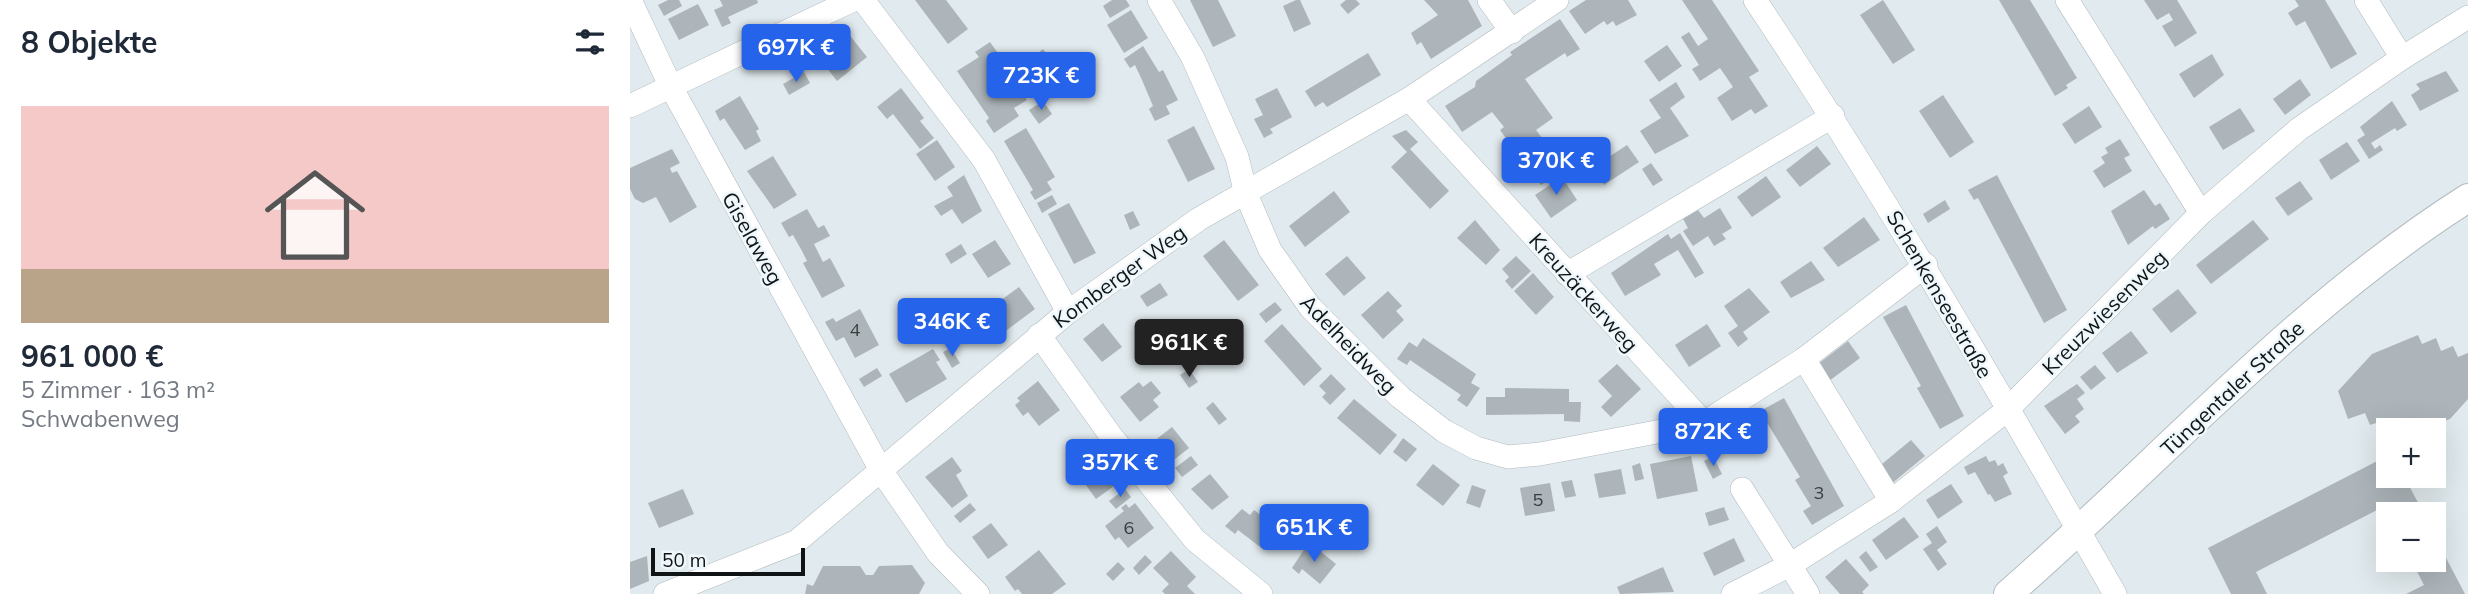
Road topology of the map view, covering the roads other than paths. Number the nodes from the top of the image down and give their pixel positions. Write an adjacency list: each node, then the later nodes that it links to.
1 (631, 0): 13 (street, Giselaweg)
2 (853, 0): 13 (street)
3 (863, 0): 22 (street)
4 (1159, 0): 17 (street, Adelheidweg)
5 (1489, 0): 11 (street)
6 (1557, 0): 11 (street, Komberger Weg)
7 (1755, 0): 16 (street, Schenkenseestraße)
8 (2067, 0): 19 (street)
9 (2366, 0): 12 (street)
10 (2468, 17): 12 (street, Kreuzwiesenweg)
11 (1512, 32): 14 (street, Komberger Weg)
12 (2402, 58): 19 (street, Kreuzwiesenweg)
13 (670, 85): 15 (street); 27 (street, Giselaweg)
14 (1409, 99): 17 (street, Komberger Weg); 21 (street, Kreuzäckerweg)
15 (630, 106)
16 (1833, 116): 20 (street, Schenkenseestraße); 21 (street)
17 (1246, 194): 22 (street, Komberger Weg); 26 (street, Adelheidweg)
18 (2468, 198): 30 (street, Tüngentaler Straße)
19 (2201, 213): 25 (street, Kreuzwiesenweg)
20 (1926, 265): 24 (street); 25 (street, Schenkenseestraße)
21 (1567, 274): 26 (street, Kreuzäckerweg)
22 (1068, 312): 23 (street, Komberger Weg)
23 (1040, 335): 27 (street, Komberger Weg); 34 (street)
24 (1804, 359): 26 (street); 29 (street)
25 (2007, 410): 29 (street, Kreuzwiesenweg); 30 (street, Schenkenseestraße)
26 (1704, 423)
27 (881, 472): 32 (street, Komberger Weg); 33 (street, Giselaweg)
28 (1741, 489): 31 (street)
29 (1891, 501): 31 (street, Kreuzwiesenweg)
30 (2080, 532): 37 (street, Tüngentaler Straße); 38 (street, Schenkenseestraße)
31 (1790, 565): 35 (street, Kreuzwiesenweg); 36 (street)
32 (665, 594)
33 (978, 594)
34 (1261, 594)
35 (1732, 594)
36 (1808, 594)
37 (2008, 594)
38 (2115, 594)

